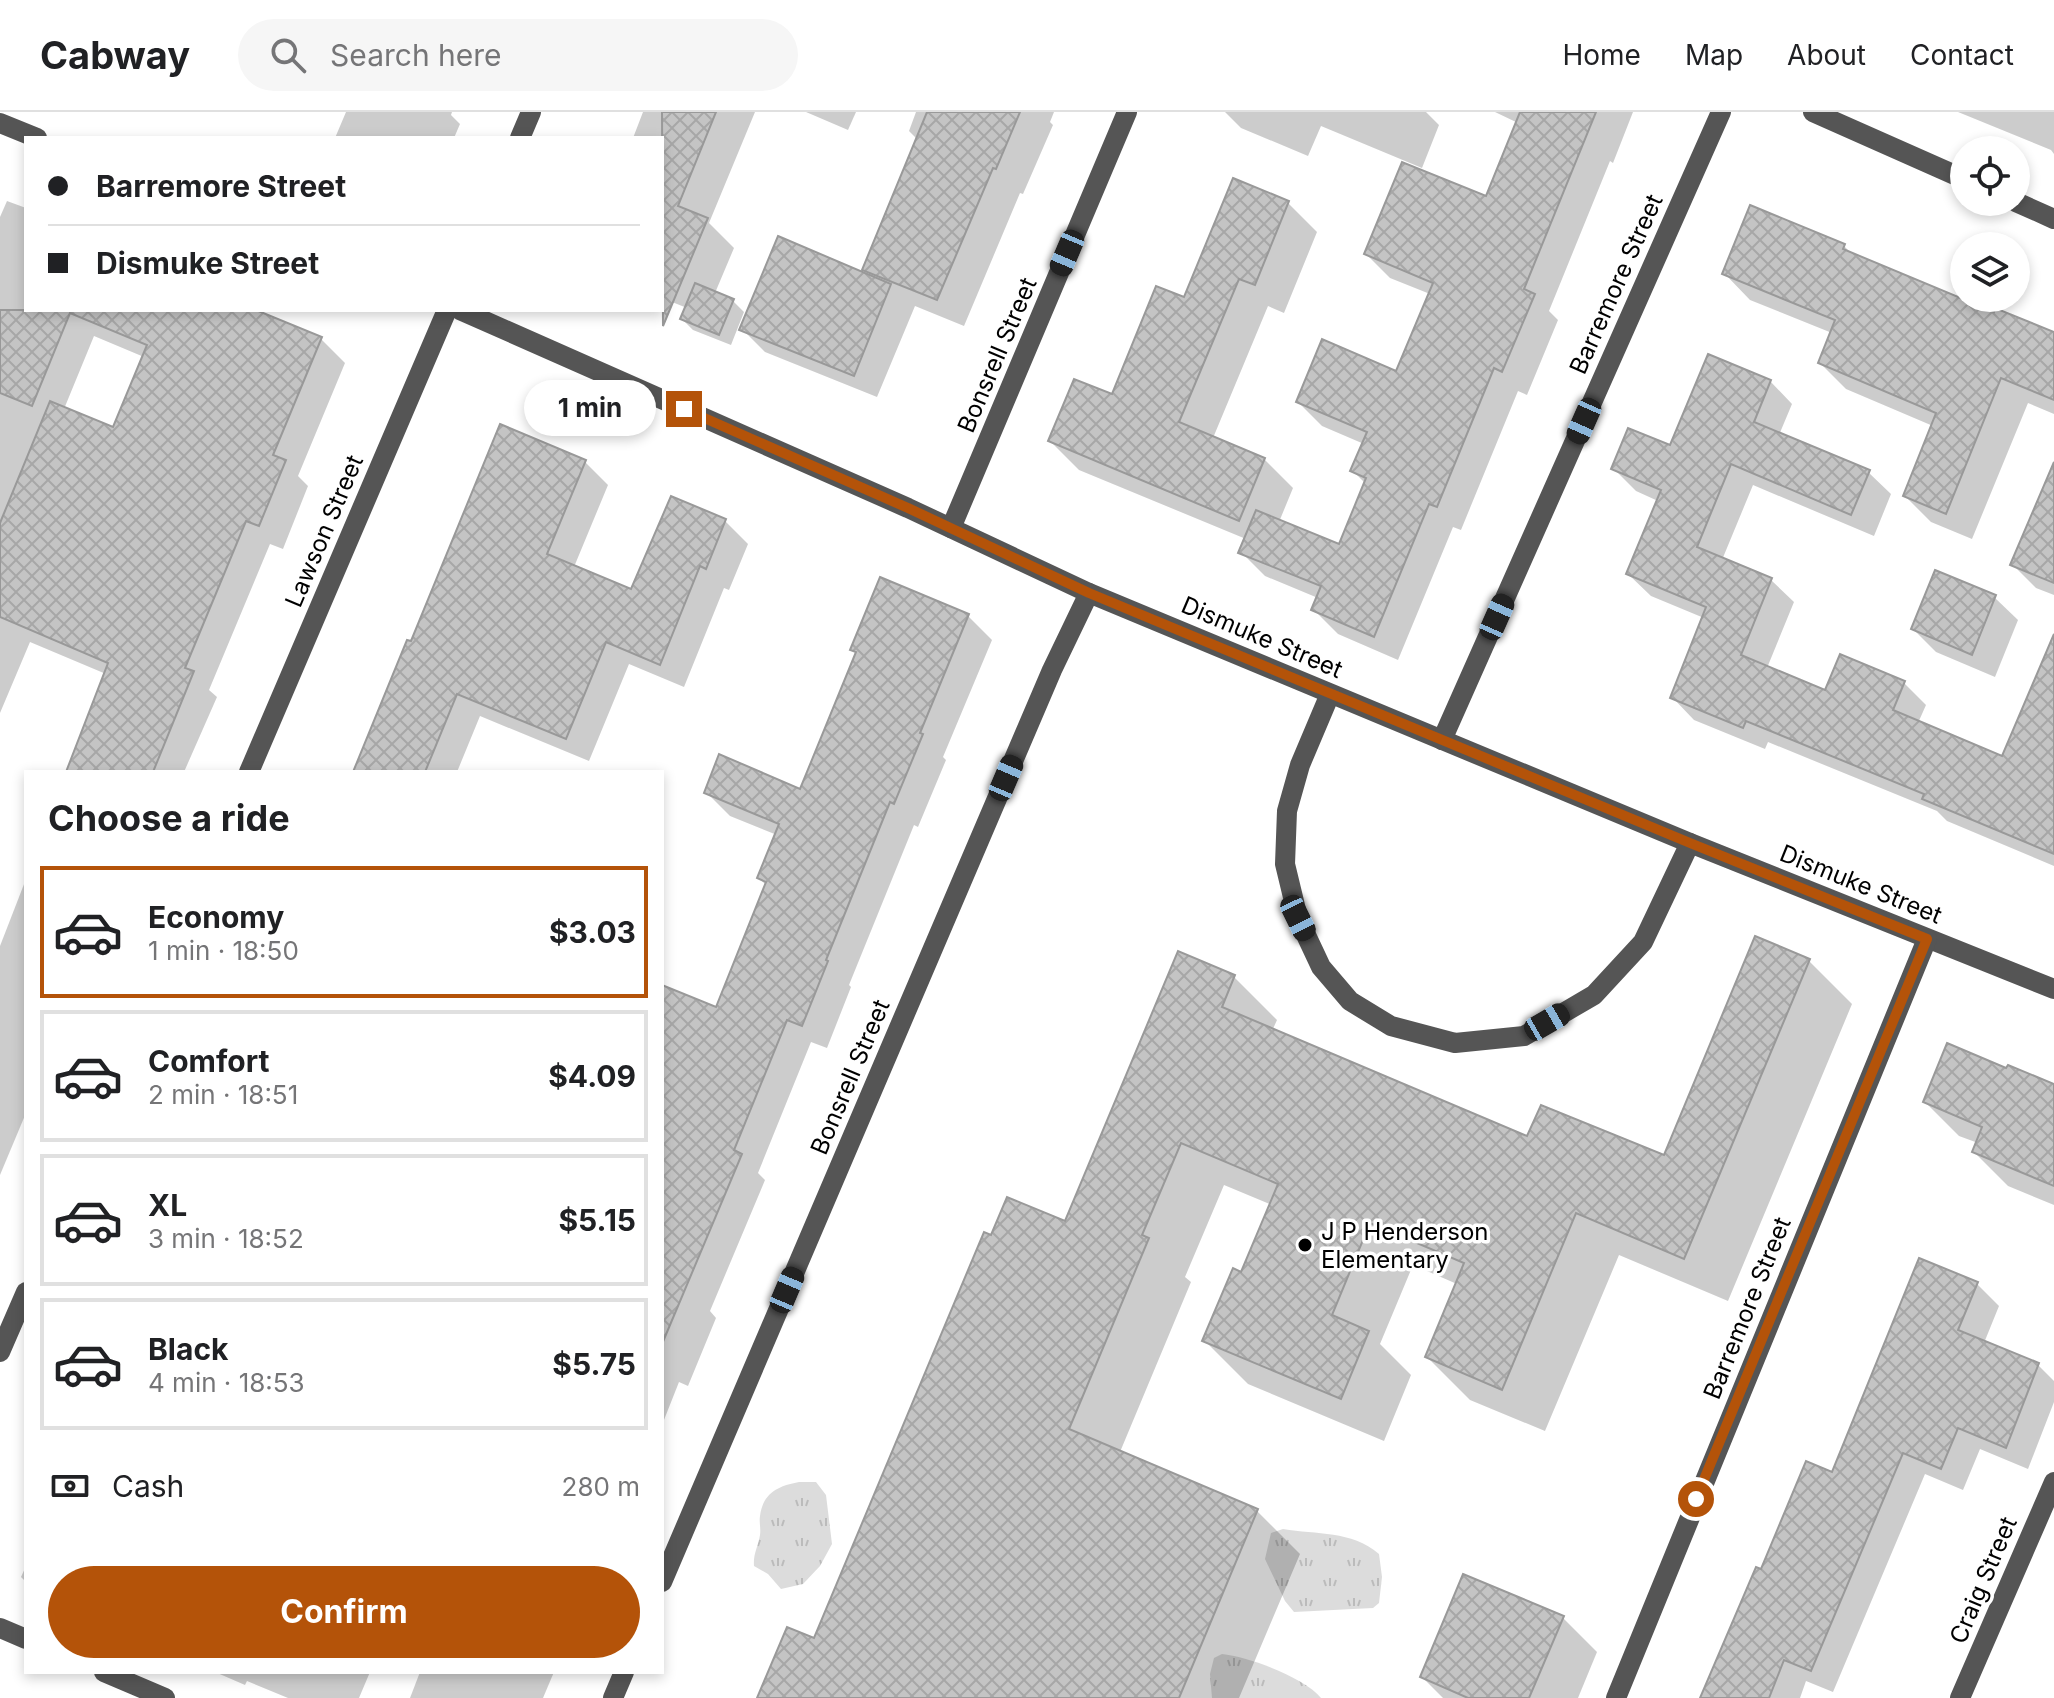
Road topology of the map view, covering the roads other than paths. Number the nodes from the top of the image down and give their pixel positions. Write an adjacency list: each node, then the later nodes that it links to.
1 (531, 112): 7 (street)
2 (1127, 112): 13 (street, Bonsrell Street)
3 (1721, 112): 16 (street, Barremore Street)
4 (1813, 112): 8 (street)
5 (0, 123): 6 (street)
6 (32, 136)
7 (521, 136)
8 (1950, 173)
9 (2030, 208): 10 (street)
10 (2054, 219)
11 (446, 312): 17 (street, Lawson Street)
12 (465, 312): 13 (street, Dismuke Street)
13 (951, 528): 14 (street, Dismuke Street)
14 (1089, 593): 15 (street, Dismuke Street); 24 (street, Bonsrell Street)
15 (1330, 694): 16 (street, Dismuke Street); 18 (street)
16 (1442, 740): 18 (street, Dismuke Street)
17 (250, 770)
18 (1690, 843): 19 (street, Dismuke Street)
19 (1927, 939): 20 (street, Dismuke Street); 31 (street, Barremore Street)
20 (2054, 989)
21 (24, 1297): 22 (street)
22 (0, 1352)
23 (2054, 1482): 32 (street, Craig Street)
24 (664, 1577)
25 (0, 1628): 26 (street)
26 (24, 1638)
27 (109, 1674): 29 (street)
28 (623, 1674): 30 (street)
29 (165, 1698)
30 (613, 1698)
31 (1616, 1698)
32 (1960, 1698)

